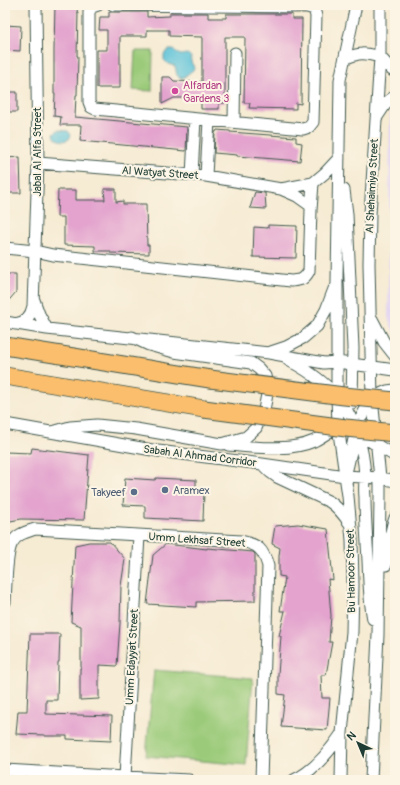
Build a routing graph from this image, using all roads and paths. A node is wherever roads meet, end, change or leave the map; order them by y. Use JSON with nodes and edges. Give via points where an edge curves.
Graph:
{"nodes":[{"id":1,"x":36,"y":5,"type":"edge"},
{"id":2,"x":98,"y":5,"type":"edge"},
{"id":3,"x":113,"y":5,"type":"edge"},
{"id":4,"x":356,"y":5,"type":"edge"},
{"id":5,"x":380,"y":5,"type":"edge"},
{"id":6,"x":235,"y":53,"type":"dead end"},
{"id":7,"x":380,"y":57,"type":"junction"},
{"id":8,"x":345,"y":59,"type":"junction"},
{"id":9,"x":395,"y":72,"type":"edge"},
{"id":10,"x":395,"y":96,"type":"edge"},
{"id":11,"x":376,"y":117,"type":"junction"},
{"id":12,"x":195,"y":119,"type":"junction"},
{"id":13,"x":209,"y":120,"type":"junction"},
{"id":14,"x":234,"y":122,"type":"junction"},
{"id":15,"x":339,"y":158,"type":"junction"},
{"id":16,"x":38,"y":163,"type":"junction"},
{"id":17,"x":192,"y":175,"type":"junction"},
{"id":18,"x":206,"y":176,"type":"junction"},
{"id":19,"x":313,"y":183,"type":"junction"},
{"id":20,"x":281,"y":189,"type":"junction"},
{"id":21,"x":312,"y":206,"type":"junction"},
{"id":22,"x":5,"y":248,"type":"edge"},
{"id":23,"x":35,"y":251,"type":"junction"},
{"id":24,"x":337,"y":282,"type":"junction"},
{"id":25,"x":34,"y":299,"type":"junction"},
{"id":26,"x":370,"y":316,"type":"junction"},
{"id":27,"x":10,"y":323,"type":"edge"},
{"id":28,"x":47,"y":328,"type":"junction"},
{"id":29,"x":132,"y":338,"type":"junction"},
{"id":30,"x":5,"y":346,"type":"edge"},
{"id":31,"x":268,"y":353,"type":"junction"},
{"id":32,"x":395,"y":356,"type":"edge"},
{"id":33,"x":337,"y":362,"type":"junction"},
{"id":34,"x":354,"y":364,"type":"junction"},
{"id":35,"x":372,"y":368,"type":"junction"},
{"id":36,"x":395,"y":370,"type":"edge"},
{"id":37,"x":5,"y":376,"type":"edge"},
{"id":38,"x":395,"y":390,"type":"edge"},
{"id":39,"x":337,"y":396,"type":"junction"},
{"id":40,"x":372,"y":398,"type":"junction"},
{"id":41,"x":395,"y":401,"type":"edge"},
{"id":42,"x":350,"y":412,"type":"junction"},
{"id":43,"x":5,"y":424,"type":"edge"},
{"id":44,"x":338,"y":426,"type":"junction"},
{"id":45,"x":356,"y":428,"type":"junction"},
{"id":46,"x":52,"y":432,"type":"junction"},
{"id":47,"x":395,"y":433,"type":"edge"},
{"id":48,"x":222,"y":444,"type":"junction"},
{"id":49,"x":377,"y":446,"type":"junction"},
{"id":50,"x":395,"y":456,"type":"edge"},
{"id":51,"x":262,"y":464,"type":"junction"},
{"id":52,"x":345,"y":476,"type":"junction"},
{"id":53,"x":365,"y":477,"type":"junction"},
{"id":54,"x":380,"y":478,"type":"junction"},
{"id":55,"x":395,"y":481,"type":"edge"},
{"id":56,"x":395,"y":518,"type":"edge"},
{"id":57,"x":351,"y":526,"type":"junction"},
{"id":58,"x":139,"y":536,"type":"junction"},
{"id":59,"x":5,"y":602,"type":"edge"},
{"id":60,"x":378,"y":635,"type":"junction"},
{"id":61,"x":342,"y":733,"type":"junction"},
{"id":62,"x":5,"y":770,"type":"edge"},
{"id":63,"x":125,"y":777,"type":"junction"},
{"id":64,"x":189,"y":780,"type":"edge"},
{"id":65,"x":261,"y":780,"type":"edge"},
{"id":66,"x":294,"y":780,"type":"edge"},
{"id":67,"x":341,"y":780,"type":"edge"},
{"id":68,"x":371,"y":780,"type":"edge"}],
"edges":[{"from":1,"to":16,"type":"street","name":"Jabal Al Alfa Street"},
{"from":2,"to":12,"type":"street","via":[[92,7],[89,12],[91,107]]},
{"from":3,"to":14,"type":"street","via":[[314,9],[316,16],[313,114],[309,127],[303,129]]},
{"from":4,"to":8,"type":"street"},
{"from":5,"to":7,"type":"street","name":"Al Shehaimiya Street"},
{"from":6,"to":14,"type":"street"},
{"from":7,"to":8,"type":"street","via":[[366,53],[354,54]]},
{"from":7,"to":9,"type":"street"},
{"from":7,"to":11,"type":"street","name":"Al Shehaimiya Street"},
{"from":8,"to":15,"type":"street","via":[[340,80]]},
{"from":10,"to":11,"type":"street"},
{"from":11,"to":26,"type":"street","name":"Al Shehaimiya Street","via":[[370,214]]},
{"from":12,"to":13,"type":"street"},
{"from":12,"to":17,"type":"street"},
{"from":13,"to":14,"type":"street"},
{"from":13,"to":18,"type":"street"},
{"from":15,"to":19,"type":"street"},
{"from":15,"to":24,"type":"street"},
{"from":15,"to":34,"type":"street","via":[[347,214]]},
{"from":16,"to":17,"type":"street","name":"Al Watyat Street"},
{"from":16,"to":23,"type":"street","name":"Jabal Al Alfa Street"},
{"from":17,"to":18,"type":"street","name":"Al Watyat Street"},
{"from":18,"to":20,"type":"street","name":"Al Watyat Street"},
{"from":19,"to":20,"type":"street","name":"Al Watyat Street"},
{"from":19,"to":21,"type":"street"},
{"from":20,"to":21,"type":"street","name":"Al Watyat Street"},
{"from":21,"to":23,"type":"street","via":[[309,271],[305,278],[298,281]]},
{"from":22,"to":23,"type":"street"},
{"from":23,"to":25,"type":"street","name":"Jabal Al Alfa Street"},
{"from":24,"to":31,"type":"street","via":[[317,326],[303,338]]},
{"from":24,"to":33,"type":"street"},
{"from":25,"to":27,"type":"street","name":"Jabal Al Alfa Street","via":[[28,318],[22,322]]},
{"from":25,"to":28,"type":"street","name":"Jabal Al Alfa Street","via":[[38,314]]},
{"from":26,"to":32,"type":"street"},
{"from":26,"to":35,"type":"street","name":"Al Shehaimiya Street"},
{"from":27,"to":28,"type":"street"},
{"from":28,"to":29,"type":"street"},
{"from":29,"to":31,"type":"street"},
{"from":29,"to":48,"type":"street","via":[[174,352],[252,363],[265,376],[268,389],[264,410],[256,428],[246,437]]},
{"from":30,"to":41,"type":"highway","bridge":true,"via":[[210,379]]},
{"from":31,"to":33,"type":"street","via":[[324,363]]},
{"from":31,"to":39,"type":"street","via":[[299,366]]},
{"from":33,"to":34,"type":"street"},
{"from":33,"to":39,"type":"street","name":"Bu Hamoor Street"},
{"from":34,"to":35,"type":"street"},
{"from":34,"to":42,"type":"street"},
{"from":35,"to":36,"type":"street"},
{"from":35,"to":40,"type":"street"},
{"from":35,"to":42,"type":"street","via":[[364,395]]},
{"from":37,"to":47,"type":"highway","bridge":true,"via":[[204,409]]},
{"from":38,"to":40,"type":"street","via":[[386,391]]},
{"from":39,"to":42,"type":"street"},
{"from":39,"to":44,"type":"street","name":"Bu Hamoor Street"},
{"from":40,"to":45,"type":"street"},
{"from":40,"to":49,"type":"street"},
{"from":42,"to":44,"type":"street"},
{"from":42,"to":45,"type":"street"},
{"from":43,"to":46,"type":"street","name":"Sabah Al Ahmad Corridor"},
{"from":44,"to":48,"type":"street","via":[[314,441],[300,445],[261,448]]},
{"from":44,"to":52,"type":"street","name":"Bu Hamoor Street"},
{"from":45,"to":49,"type":"street"},
{"from":45,"to":52,"type":"street"},
{"from":45,"to":53,"type":"street"},
{"from":46,"to":48,"type":"street","via":[[70,426],[97,425]]},
{"from":46,"to":51,"type":"street","name":"Sabah Al Ahmad Corridor","via":[[158,452]]},
{"from":49,"to":50,"type":"street"},
{"from":49,"to":54,"type":"street"},
{"from":51,"to":52,"type":"street","name":"Sabah Al Ahmad Corridor"},
{"from":51,"to":57,"type":"street","via":[[277,477],[336,506]]},
{"from":52,"to":53,"type":"street","name":"Sabah Al Ahmad Corridor"},
{"from":52,"to":57,"type":"street","name":"Bu Hamoor Street"},
{"from":53,"to":54,"type":"street","name":"Sabah Al Ahmad Corridor"},
{"from":53,"to":60,"type":"street","via":[[370,598]]},
{"from":54,"to":55,"type":"street","name":"Sabah Al Ahmad Corridor"},
{"from":54,"to":60,"type":"street"},
{"from":56,"to":60,"type":"street","via":[[389,540]]},
{"from":57,"to":61,"type":"street","name":"Bu Hamoor Street","via":[[352,632]]},
{"from":58,"to":59,"type":"street","name":"Umm Lekhsaf Street","via":[[35,529],[25,532],[11,544],[8,554]]},
{"from":58,"to":63,"type":"street","name":"Umm Edayyat Street"},
{"from":58,"to":65,"type":"street","name":"Umm Lekhsaf Street","via":[[241,541],[251,543],[265,556],[268,566]]},
{"from":60,"to":68,"type":"street"},
{"from":61,"to":66,"type":"street","via":[[324,757]]},
{"from":61,"to":67,"type":"street","name":"Bu Hamoor Street"},
{"from":62,"to":63,"type":"street"},
{"from":63,"to":64,"type":"street"}]}
